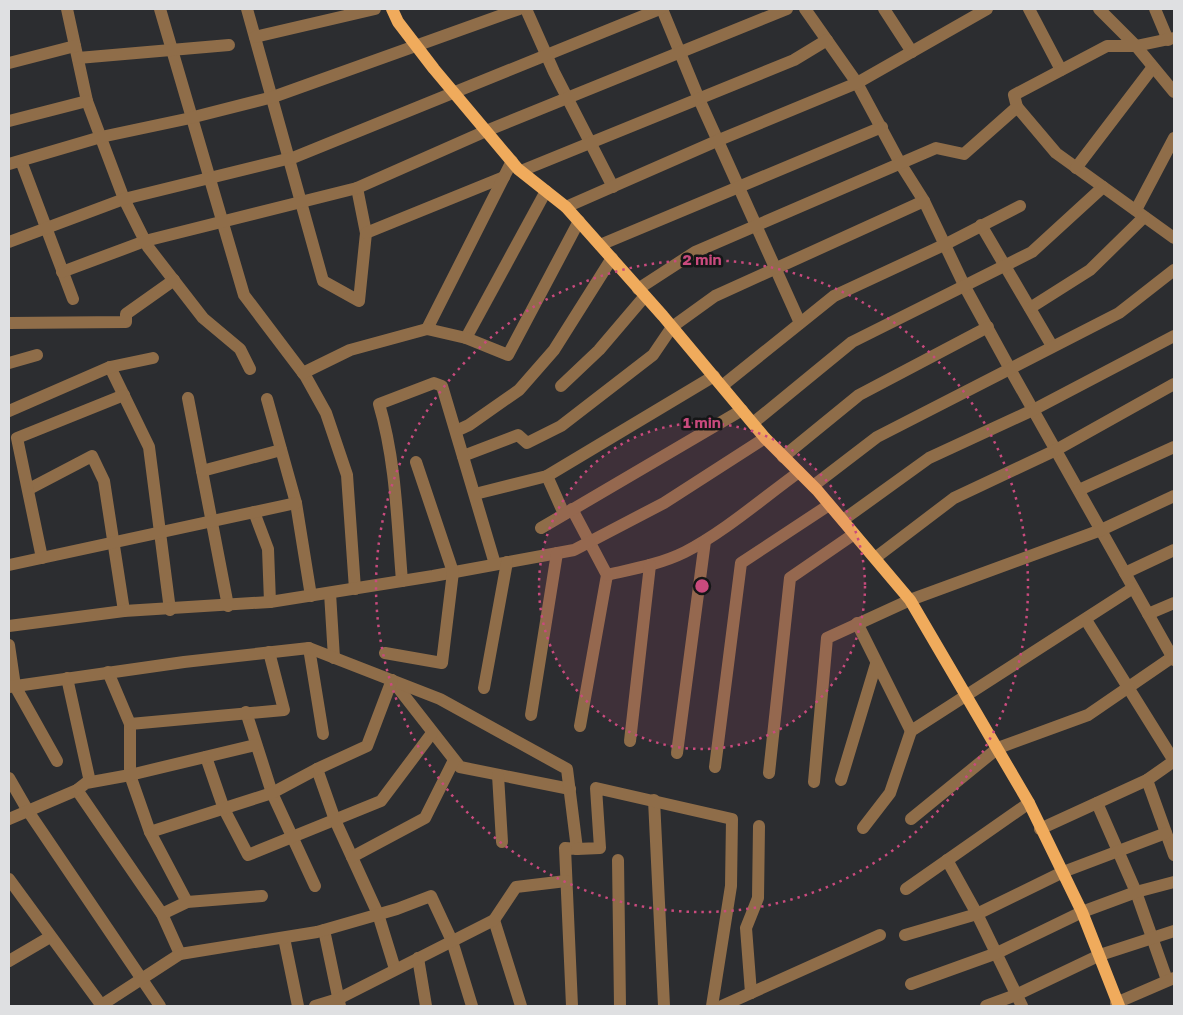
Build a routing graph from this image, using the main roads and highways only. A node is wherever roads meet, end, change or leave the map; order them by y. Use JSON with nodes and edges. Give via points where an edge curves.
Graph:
{"nodes":[{"id":1,"x":392,"y":9,"type":"edge"},
{"id":2,"x":1118,"y":1004,"type":"edge"}],
"edges":[{"from":1,"to":2,"type":"main road","via":[[416,46],[521,172],[566,207],[910,600],[1029,803],[1082,912]]}]}
